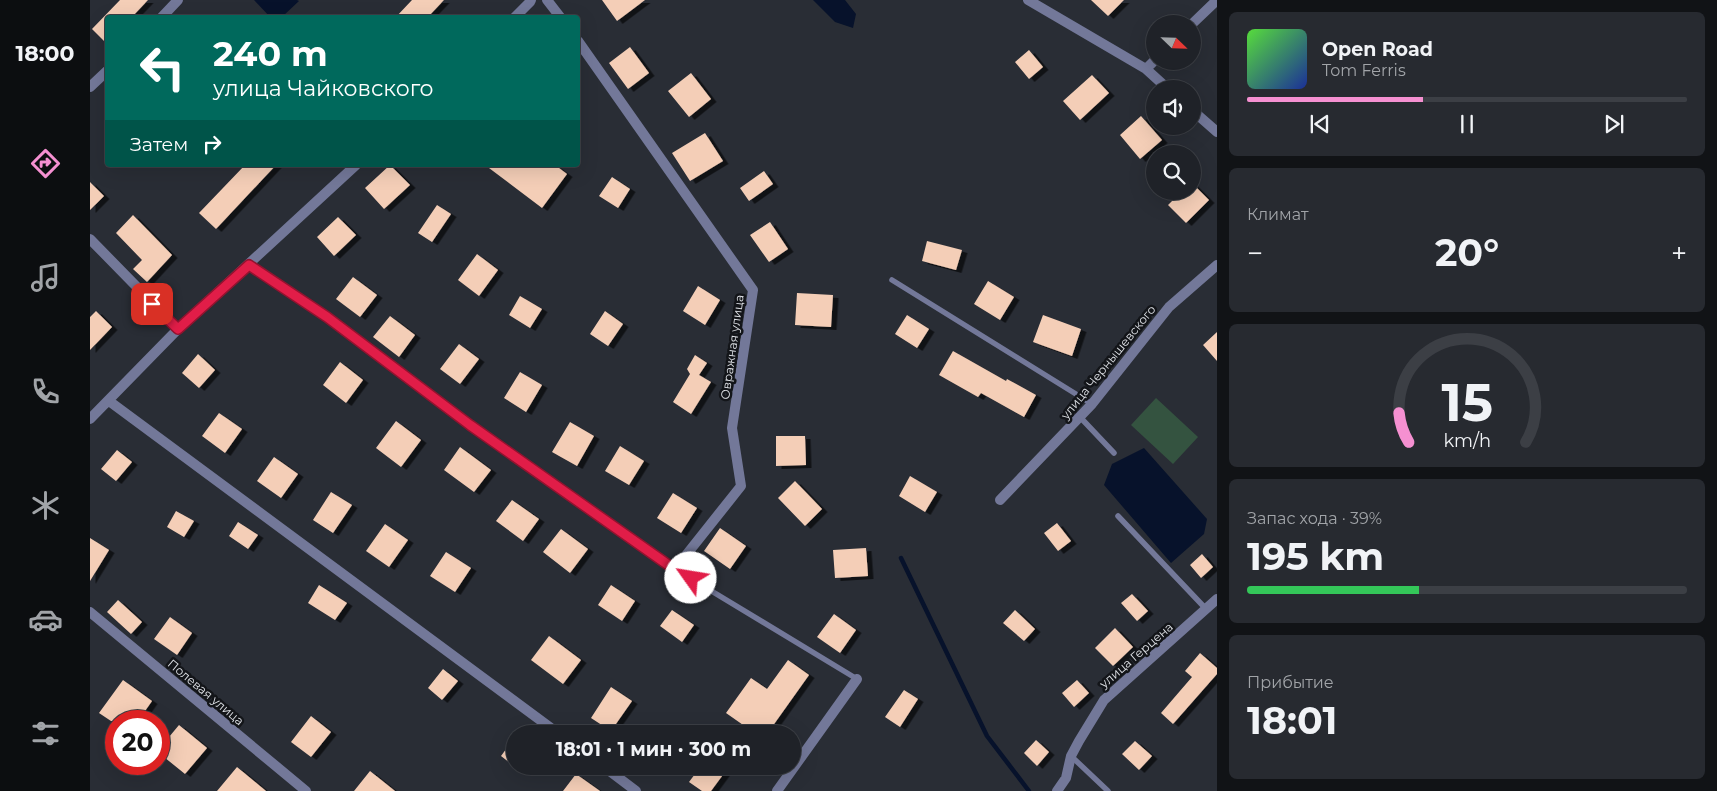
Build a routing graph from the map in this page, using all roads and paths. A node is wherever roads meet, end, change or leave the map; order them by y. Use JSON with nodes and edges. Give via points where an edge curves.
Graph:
{"nodes":[{"id":1,"x":178,"y":0,"type":"edge"},
{"id":2,"x":531,"y":0,"type":"edge"},
{"id":3,"x":546,"y":0,"type":"edge"},
{"id":4,"x":1028,"y":0,"type":"edge"},
{"id":5,"x":1217,"y":0,"type":"edge"},
{"id":6,"x":164,"y":15,"type":"edge"},
{"id":7,"x":517,"y":15,"type":"edge"},
{"id":8,"x":558,"y":15,"type":"edge"},
{"id":9,"x":1201,"y":15,"type":"edge"},
{"id":10,"x":580,"y":44,"type":"edge"},
{"id":11,"x":1146,"y":69,"type":"edge"},
{"id":12,"x":1147,"y":70,"type":"edge"},
{"id":13,"x":105,"y":73,"type":"edge"},
{"id":14,"x":1158,"y":80,"type":"edge"},
{"id":15,"x":90,"y":87,"type":"edge"},
{"id":16,"x":1201,"y":118,"type":"edge"},
{"id":17,"x":1217,"y":132,"type":"edge"},
{"id":18,"x":354,"y":167,"type":"edge"},
{"id":19,"x":90,"y":239,"type":"edge"},
{"id":20,"x":249,"y":265,"type":"junction"},
{"id":21,"x":1217,"y":265,"type":"edge"},
{"id":22,"x":892,"y":280,"type":"dead end"},
{"id":23,"x":178,"y":329,"type":"junction"},
{"id":24,"x":109,"y":401,"type":"junction"},
{"id":25,"x":1092,"y":404,"type":"junction"},
{"id":26,"x":1079,"y":416,"type":"junction"},
{"id":27,"x":90,"y":419,"type":"edge"},
{"id":28,"x":1114,"y":453,"type":"dead end"},
{"id":29,"x":1000,"y":500,"type":"dead end"},
{"id":30,"x":1118,"y":516,"type":"dead end"},
{"id":31,"x":674,"y":569,"type":"junction"},
{"id":32,"x":1217,"y":599,"type":"edge"},
{"id":33,"x":1206,"y":610,"type":"junction"},
{"id":34,"x":90,"y":612,"type":"edge"},
{"id":35,"x":857,"y":679,"type":"joint"},
{"id":36,"x":546,"y":725,"type":"edge"},
{"id":37,"x":1071,"y":756,"type":"junction"},
{"id":38,"x":614,"y":775,"type":"edge"},
{"id":39,"x":306,"y":791,"type":"edge"},
{"id":40,"x":636,"y":791,"type":"edge"},
{"id":41,"x":777,"y":791,"type":"edge"},
{"id":42,"x":1057,"y":791,"type":"edge"},
{"id":43,"x":1108,"y":791,"type":"edge"}],
"edges":[{"from":1,"to":6,"type":"street"},
{"from":2,"to":7,"type":"street"},
{"from":3,"to":8,"type":"street"},
{"from":4,"to":11,"type":"street"},
{"from":5,"to":9,"type":"street"},
{"from":10,"to":31,"type":"street","name":"Овражная улица","via":[[753,290],[732,428],[741,486]]},
{"from":12,"to":14,"type":"street"},
{"from":13,"to":15,"type":"street"},
{"from":16,"to":17,"type":"street"},
{"from":18,"to":20,"type":"street"},
{"from":19,"to":23,"type":"street"},
{"from":20,"to":23,"type":"street"},
{"from":20,"to":31,"type":"lane","via":[[327,317],[470,425]]},
{"from":21,"to":25,"type":"street","name":"улица Чернышевского","via":[[1169,307]]},
{"from":22,"to":25,"type":"lane"},
{"from":23,"to":24,"type":"street"},
{"from":24,"to":27,"type":"street"},
{"from":24,"to":36,"type":"street"},
{"from":25,"to":26,"type":"street","name":"улица Чернышевского"},
{"from":26,"to":28,"type":"lane"},
{"from":26,"to":29,"type":"street","name":"улица Чернышевского"},
{"from":30,"to":33,"type":"lane"},
{"from":31,"to":35,"type":"lane"},
{"from":32,"to":33,"type":"street","name":"улица Герцена"},
{"from":33,"to":37,"type":"street","name":"улица Герцена","via":[[1104,700]]},
{"from":34,"to":39,"type":"street","name":"Полевая улица"},
{"from":35,"to":41,"type":"street"},
{"from":37,"to":42,"type":"street","name":"улица Герцена","via":[[1066,778]]},
{"from":37,"to":43,"type":"lane"},
{"from":38,"to":40,"type":"street"}]}
